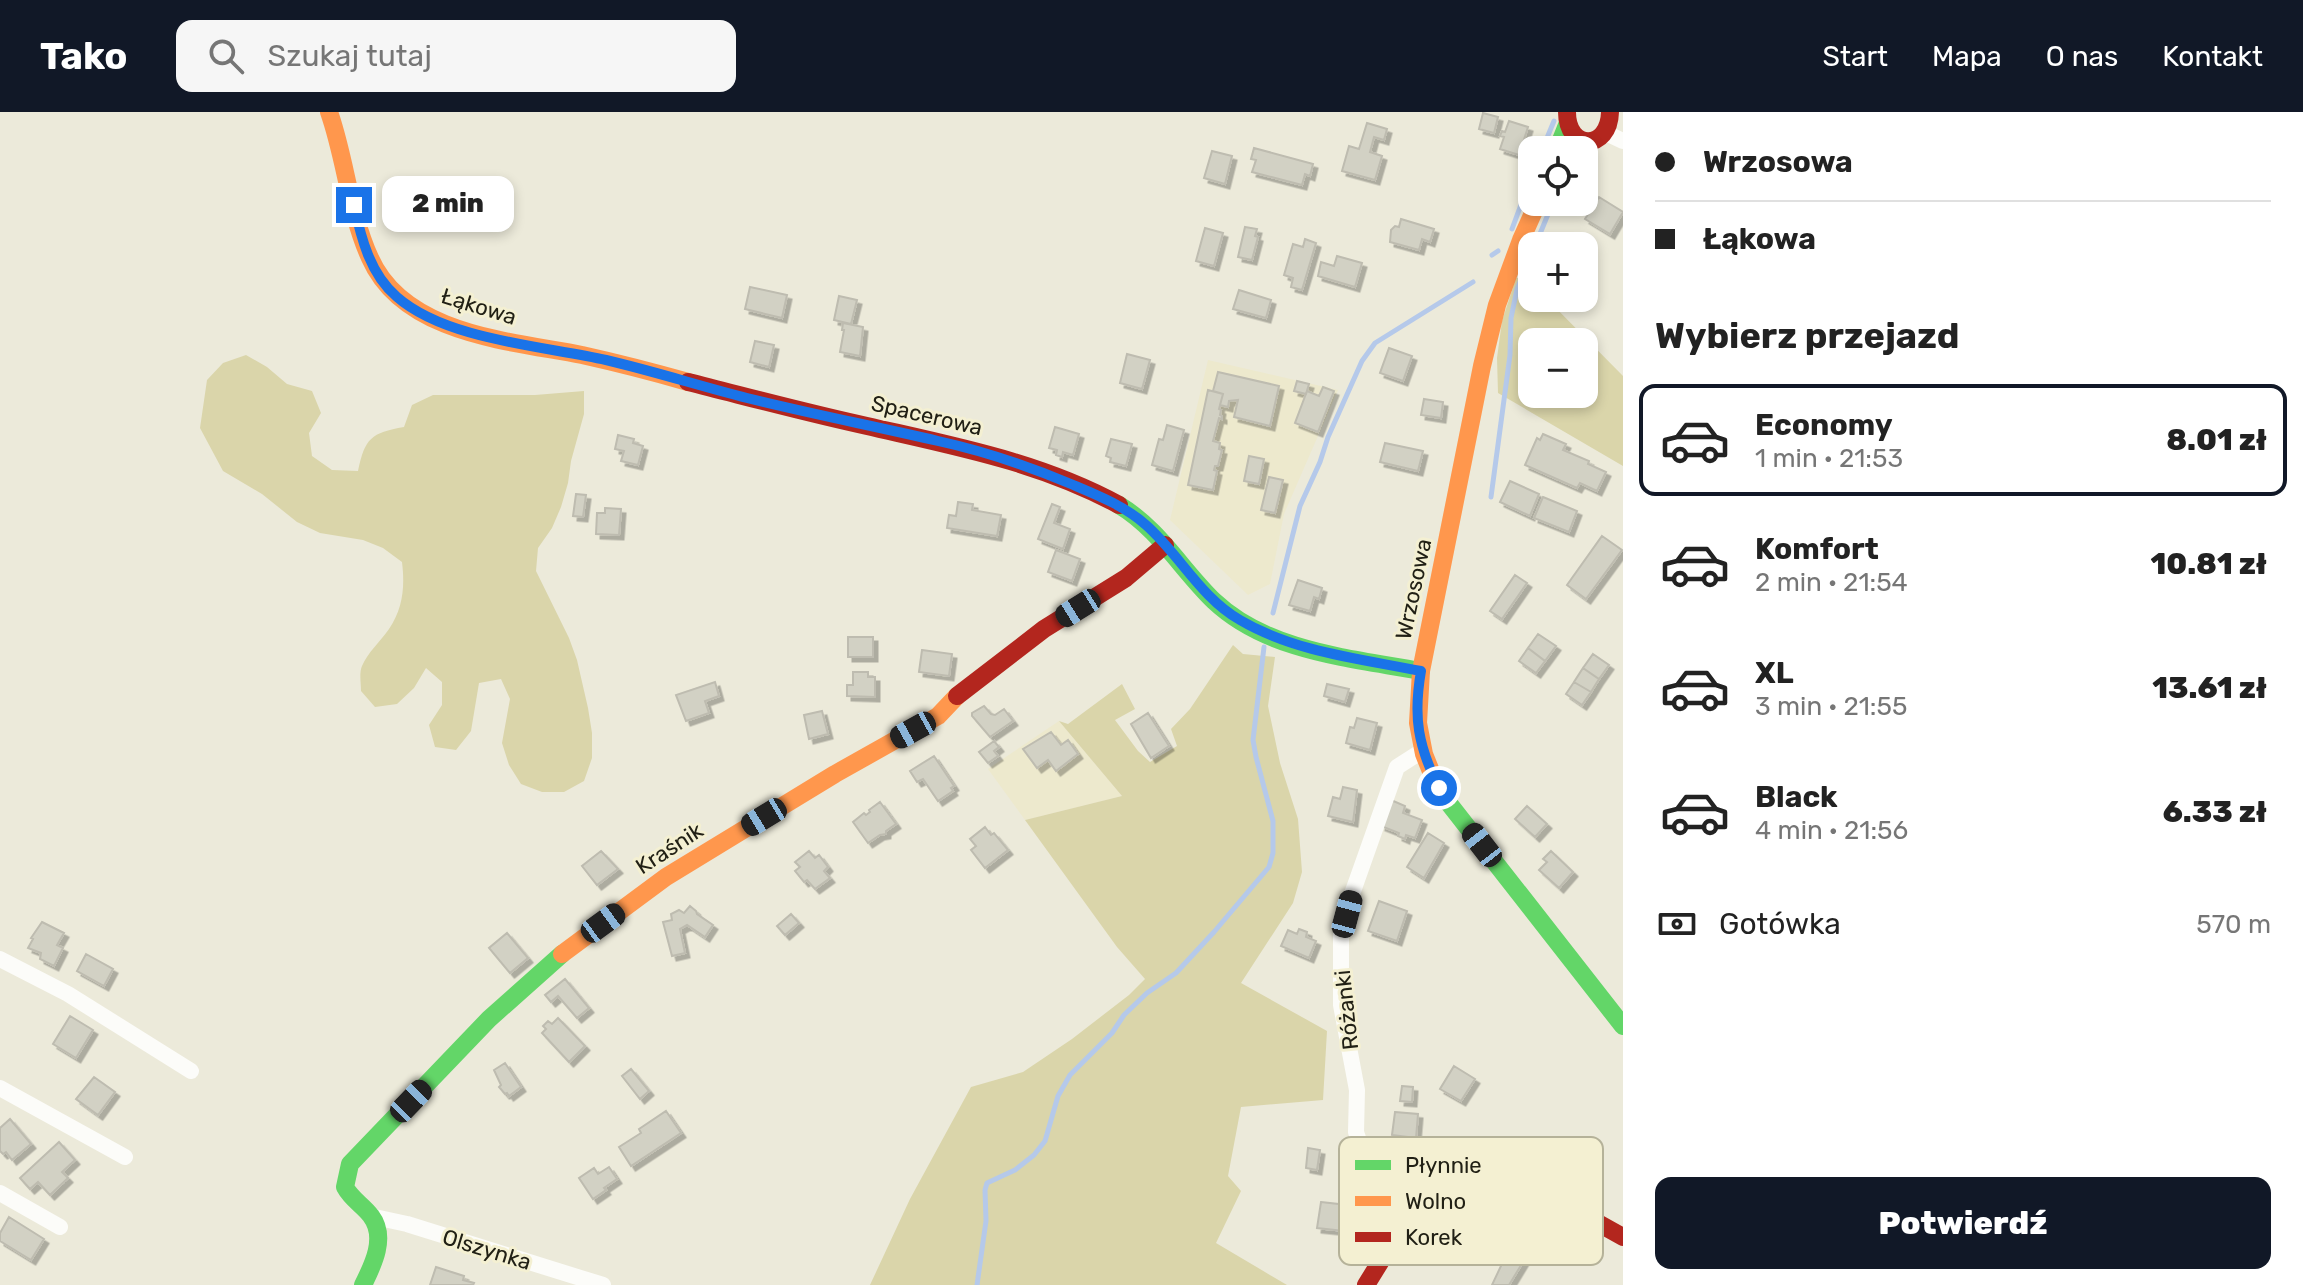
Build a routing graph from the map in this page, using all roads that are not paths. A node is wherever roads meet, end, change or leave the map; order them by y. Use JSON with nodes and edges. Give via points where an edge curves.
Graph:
{"nodes":[{"id":1,"x":329,"y":112,"type":"edge"},
{"id":2,"x":1610,"y":112,"type":"edge"},
{"id":3,"x":1606,"y":133,"type":"junction"},
{"id":4,"x":1598,"y":138,"type":"edge"},
{"id":5,"x":1623,"y":141,"type":"edge"},
{"id":6,"x":1532,"y":216,"type":"edge"},
{"id":7,"x":606,"y":360,"type":"joint"},
{"id":8,"x":1165,"y":545,"type":"junction"},
{"id":9,"x":1421,"y":671,"type":"junction"},
{"id":10,"x":1422,"y":751,"type":"junction"},
{"id":11,"x":0,"y":959,"type":"edge"},
{"id":12,"x":1623,"y":1026,"type":"edge"},
{"id":13,"x":191,"y":1071,"type":"dead end"},
{"id":14,"x":0,"y":1088,"type":"edge"},
{"id":15,"x":1358,"y":1137,"type":"edge"},
{"id":16,"x":125,"y":1157,"type":"dead end"},
{"id":17,"x":0,"y":1193,"type":"edge"},
{"id":18,"x":370,"y":1216,"type":"junction"},
{"id":19,"x":1603,"y":1226,"type":"edge"},
{"id":20,"x":60,"y":1227,"type":"dead end"},
{"id":21,"x":1623,"y":1237,"type":"edge"},
{"id":22,"x":1377,"y":1265,"type":"edge"},
{"id":23,"x":363,"y":1285,"type":"edge"},
{"id":24,"x":603,"y":1285,"type":"edge"},
{"id":25,"x":1366,"y":1285,"type":"edge"}],
"edges":[{"from":1,"to":7,"type":"street","name":"Łąkowa","via":[[369,258],[397,297],[458,328]]},
{"from":2,"to":3,"type":"street"},
{"from":3,"to":4,"type":"street"},
{"from":3,"to":5,"type":"street"},
{"from":6,"to":9,"type":"street","name":"Wrzosowa","via":[[1497,305],[1482,366]]},
{"from":7,"to":8,"type":"street","name":"Spacerowa","via":[[968,447],[1030,467],[1125,508]]},
{"from":8,"to":9,"type":"street","name":"Spacerowa","via":[[1222,607],[1266,634]]},
{"from":8,"to":18,"type":"street","name":"Kraśnik","via":[[1126,578],[1044,629],[938,716],[666,877],[546,967],[350,1164],[345,1187]]},
{"from":9,"to":10,"type":"street","name":"Wrzosowa","via":[[1417,720]]},
{"from":10,"to":12,"type":"street","name":"Wrzosowa","via":[[1447,801]]},
{"from":10,"to":15,"type":"street","name":"Różanki","via":[[1397,767],[1341,935],[1341,1005],[1357,1090]]},
{"from":11,"to":13,"type":"street","via":[[68,994]]},
{"from":14,"to":16,"type":"street"},
{"from":17,"to":20,"type":"street"},
{"from":18,"to":23,"type":"street","via":[[378,1245]]},
{"from":18,"to":24,"type":"street","name":"Olszynka"},
{"from":19,"to":21,"type":"street"},
{"from":22,"to":25,"type":"street"}]}
